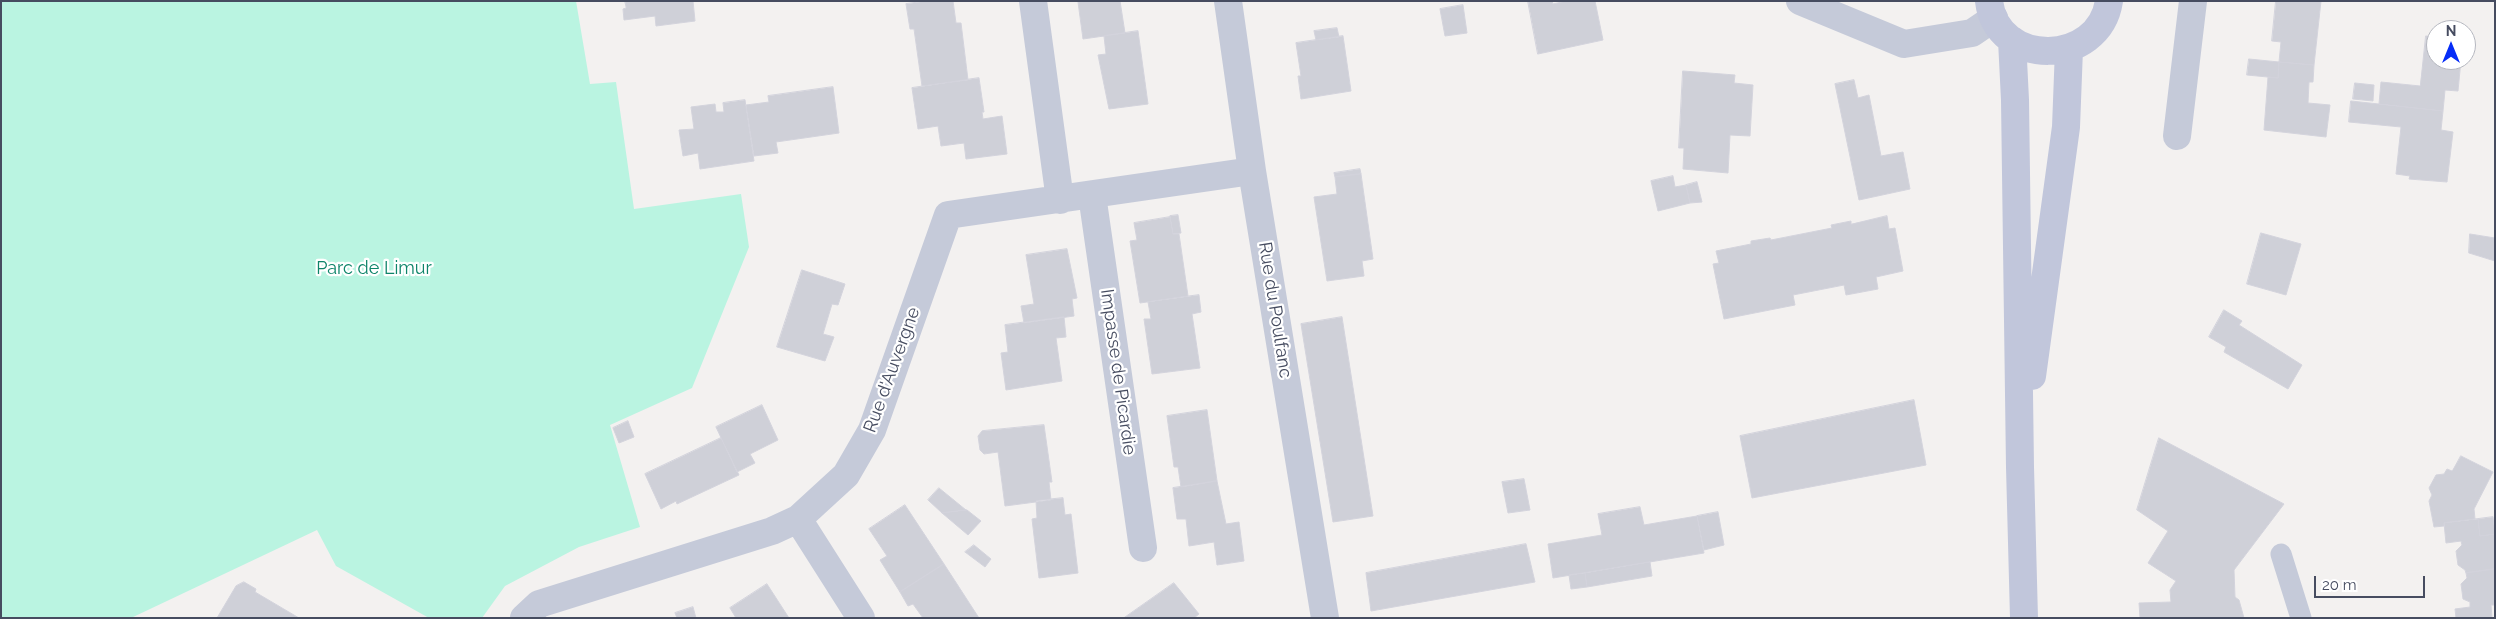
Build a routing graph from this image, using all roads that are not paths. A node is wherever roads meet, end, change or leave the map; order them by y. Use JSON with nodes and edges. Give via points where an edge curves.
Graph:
{"nodes":[{"id":1,"x":1033,"y":1,"type":"edge"},
{"id":2,"x":1228,"y":1,"type":"edge"},
{"id":3,"x":1800,"y":1,"type":"edge"},
{"id":4,"x":2108,"y":1,"type":"edge"},
{"id":5,"x":2193,"y":1,"type":"edge"},
{"id":6,"x":1991,"y":9,"type":"edge"},
{"id":7,"x":2012,"y":40,"type":"junction"},
{"id":8,"x":2069,"y":49,"type":"junction"},
{"id":9,"x":2177,"y":136,"type":"dead end"},
{"id":10,"x":1252,"y":171,"type":"junction"},
{"id":11,"x":1092,"y":195,"type":"junction"},
{"id":12,"x":1060,"y":200,"type":"junction"},
{"id":13,"x":2020,"y":467,"type":"junction"},
{"id":14,"x":798,"y":519,"type":"junction"},
{"id":15,"x":1143,"y":548,"type":"dead end"},
{"id":16,"x":2281,"y":554,"type":"dead end"},
{"id":17,"x":524,"y":618,"type":"edge"},
{"id":18,"x":861,"y":618,"type":"edge"},
{"id":19,"x":1324,"y":618,"type":"edge"},
{"id":20,"x":2024,"y":618,"type":"edge"},
{"id":21,"x":2301,"y":618,"type":"edge"}],
"edges":[{"from":1,"to":12,"type":"street"},
{"from":2,"to":10,"type":"street","name":"Rue du Poulfanc"},
{"from":3,"to":6,"type":"street","via":[[1904,44],[1972,32]]},
{"from":4,"to":8,"type":"main road","via":[[2100,23],[2087,39]]},
{"from":5,"to":9,"type":"street"},
{"from":6,"to":7,"type":"main road"},
{"from":7,"to":8,"type":"main road","via":[[2029,49],[2048,52]]},
{"from":7,"to":13,"type":"main road"},
{"from":8,"to":13,"type":"main road","via":[[2066,127]]},
{"from":10,"to":11,"type":"street","name":"Rue d'Auvergne"},
{"from":10,"to":19,"type":"street","name":"Rue du Poulfanc"},
{"from":11,"to":12,"type":"street","name":"Rue d'Auvergne"},
{"from":11,"to":15,"type":"street","name":"Impasse de Picardie"},
{"from":12,"to":14,"type":"street","name":"Rue d'Auvergne","via":[[948,215],[872,430],[846,475]]},
{"from":13,"to":20,"type":"main road"},
{"from":14,"to":17,"type":"street","name":"Rue d'Auvergne","via":[[539,604]]},
{"from":14,"to":18,"type":"street"},
{"from":16,"to":21,"type":"lane"}]}
